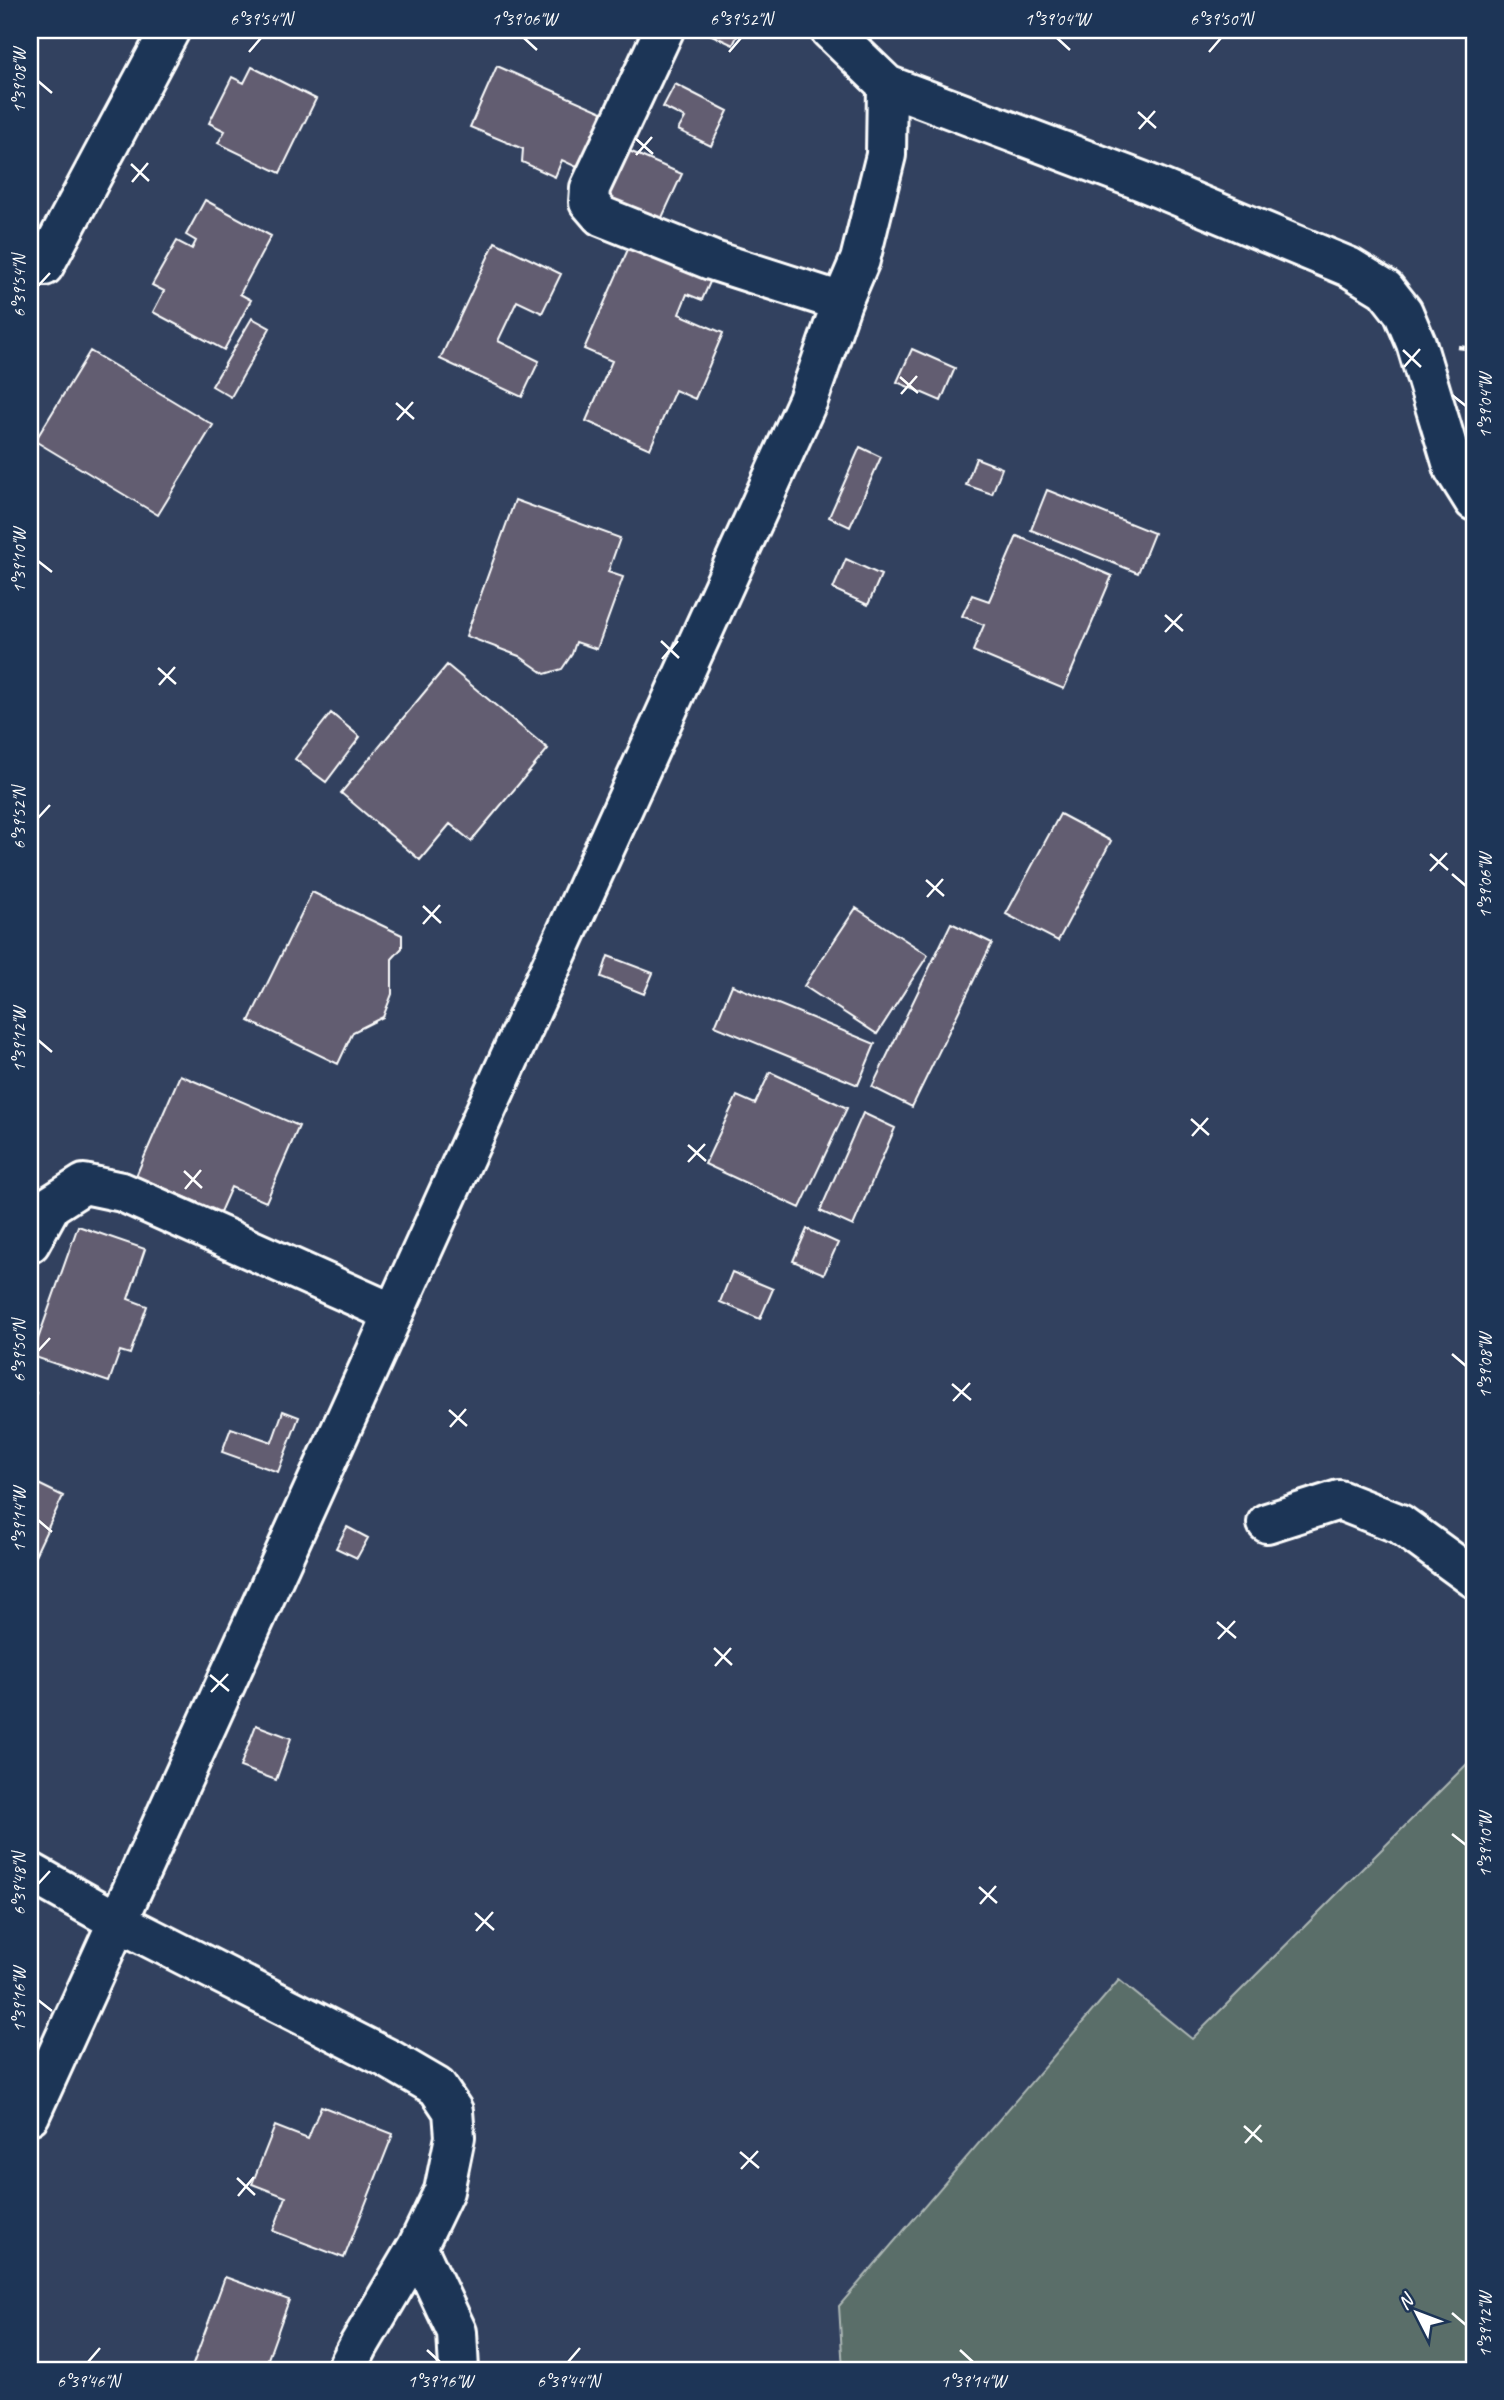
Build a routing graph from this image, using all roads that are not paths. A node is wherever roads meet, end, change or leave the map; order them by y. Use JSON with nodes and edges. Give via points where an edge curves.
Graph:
{"nodes":[{"id":1,"x":170,"y":30,"type":"edge"},
{"id":2,"x":664,"y":30,"type":"edge"},
{"id":3,"x":830,"y":30,"type":"edge"},
{"id":4,"x":887,"y":85,"type":"junction"},
{"id":5,"x":44,"y":266,"type":"dead end"},
{"id":6,"x":842,"y":302,"type":"junction"},
{"id":7,"x":1474,"y":500,"type":"edge"},
{"id":8,"x":30,"y":1242,"type":"edge"},
{"id":9,"x":393,"y":1313,"type":"junction"},
{"id":10,"x":1267,"y":1523,"type":"dead end"},
{"id":11,"x":1474,"y":1578,"type":"edge"},
{"id":12,"x":30,"y":1872,"type":"edge"},
{"id":13,"x":117,"y":1921,"type":"junction"},
{"id":14,"x":30,"y":2115,"type":"edge"},
{"id":15,"x":417,"y":2247,"type":"junction"},
{"id":16,"x":346,"y":2370,"type":"edge"},
{"id":17,"x":458,"y":2370,"type":"edge"}],
"edges":[{"from":1,"to":5,"type":"street"},
{"from":2,"to":6,"type":"street","via":[[590,188],[589,202],[601,216],[711,260]]},
{"from":3,"to":4,"type":"street"},
{"from":4,"to":6,"type":"street","via":[[886,155],[860,260]]},
{"from":4,"to":7,"type":"street","via":[[1142,181],[1349,267],[1385,289],[1403,312],[1454,470]]},
{"from":6,"to":9,"type":"street","via":[[808,400]]},
{"from":8,"to":9,"type":"street","via":[[51,1205],[84,1184],[122,1192]]},
{"from":9,"to":13,"type":"street"},
{"from":10,"to":11,"type":"street","via":[[1339,1500],[1399,1524]]},
{"from":12,"to":13,"type":"street"},
{"from":13,"to":14,"type":"street"},
{"from":13,"to":15,"type":"street","via":[[437,2087],[453,2111],[455,2137],[444,2191]]},
{"from":15,"to":16,"type":"street"},
{"from":15,"to":17,"type":"street","via":[[457,2332]]}]}
